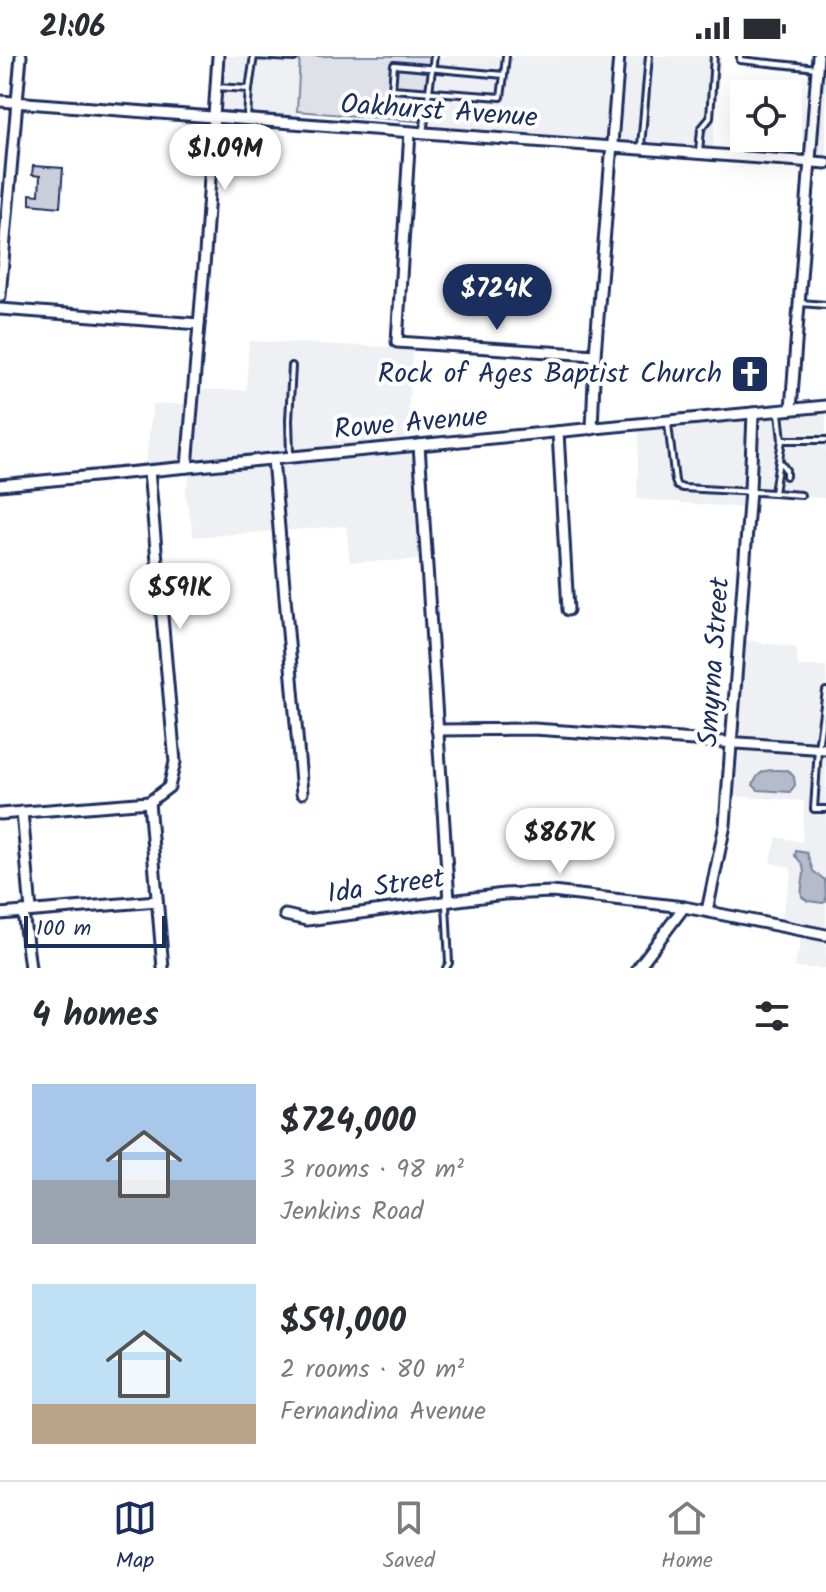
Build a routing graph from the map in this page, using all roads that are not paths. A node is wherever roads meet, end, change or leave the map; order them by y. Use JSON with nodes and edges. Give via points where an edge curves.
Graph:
{"nodes":[{"id":1,"x":21,"y":56,"type":"edge"},
{"id":2,"x":218,"y":56,"type":"edge"},
{"id":3,"x":434,"y":56,"type":"edge"},
{"id":4,"x":506,"y":56,"type":"edge"},
{"id":5,"x":619,"y":56,"type":"edge"},
{"id":6,"x":649,"y":56,"type":"edge"},
{"id":7,"x":714,"y":56,"type":"edge"},
{"id":8,"x":740,"y":56,"type":"edge"},
{"id":9,"x":793,"y":56,"type":"edge"},
{"id":10,"x":818,"y":56,"type":"edge"},
{"id":11,"x":294,"y":58,"type":"edge"},
{"id":12,"x":765,"y":59,"type":"edge"},
{"id":13,"x":792,"y":65,"type":"junction"},
{"id":14,"x":433,"y":67,"type":"junction"},
{"id":15,"x":817,"y":68,"type":"junction"},
{"id":16,"x":504,"y":75,"type":"junction"},
{"id":17,"x":216,"y":87,"type":"junction"},
{"id":18,"x":249,"y":89,"type":"junction"},
{"id":19,"x":429,"y":91,"type":"junction"},
{"id":20,"x":0,"y":101,"type":"edge"},
{"id":21,"x":16,"y":102,"type":"junction"},
{"id":22,"x":213,"y":117,"type":"junction"},
{"id":23,"x":247,"y":119,"type":"junction"},
{"id":24,"x":410,"y":132,"type":"junction"},
{"id":25,"x":423,"y":133,"type":"junction"},
{"id":26,"x":612,"y":147,"type":"junction"},
{"id":27,"x":641,"y":149,"type":"junction"},
{"id":28,"x":699,"y":152,"type":"junction"},
{"id":29,"x":810,"y":162,"type":"junction"},
{"id":30,"x":826,"y":163,"type":"edge"},
{"id":31,"x":0,"y":296,"type":"edge"},
{"id":32,"x":799,"y":303,"type":"junction"},
{"id":33,"x":826,"y":305,"type":"edge"},
{"id":34,"x":0,"y":309,"type":"edge"},
{"id":35,"x":199,"y":324,"type":"junction"},
{"id":36,"x":595,"y":355,"type":"junction"},
{"id":37,"x":292,"y":366,"type":"dead end"},
{"id":38,"x":826,"y":406,"type":"edge"},
{"id":39,"x":791,"y":409,"type":"junction"},
{"id":40,"x":779,"y":410,"type":"junction"},
{"id":41,"x":753,"y":413,"type":"junction"},
{"id":42,"x":668,"y":421,"type":"junction"},
{"id":43,"x":592,"y":429,"type":"junction"},
{"id":44,"x":558,"y":432,"type":"junction"},
{"id":45,"x":782,"y":440,"type":"junction"},
{"id":46,"x":826,"y":440,"type":"edge"},
{"id":47,"x":419,"y":445,"type":"junction"},
{"id":48,"x":290,"y":457,"type":"junction"},
{"id":49,"x":273,"y":459,"type":"junction"},
{"id":50,"x":779,"y":460,"type":"junction"},
{"id":51,"x":187,"y":467,"type":"junction"},
{"id":52,"x":149,"y":471,"type":"junction"},
{"id":53,"x":786,"y":476,"type":"dead end"},
{"id":54,"x":0,"y":485,"type":"edge"},
{"id":55,"x":750,"y":490,"type":"junction"},
{"id":56,"x":774,"y":493,"type":"junction"},
{"id":57,"x":801,"y":495,"type":"dead end"},
{"id":58,"x":568,"y":610,"type":"dead end"},
{"id":59,"x":826,"y":691,"type":"edge"},
{"id":60,"x":437,"y":730,"type":"junction"},
{"id":61,"x":731,"y":742,"type":"junction"},
{"id":62,"x":822,"y":748,"type":"edge"},
{"id":63,"x":302,"y":793,"type":"dead end"},
{"id":64,"x":149,"y":802,"type":"junction"},
{"id":65,"x":826,"y":809,"type":"edge"},
{"id":66,"x":22,"y":812,"type":"junction"},
{"id":67,"x":0,"y":814,"type":"edge"},
{"id":68,"x":157,"y":901,"type":"junction"},
{"id":69,"x":447,"y":901,"type":"junction"},
{"id":70,"x":684,"y":907,"type":"junction"},
{"id":71,"x":707,"y":911,"type":"junction"},
{"id":72,"x":27,"y":912,"type":"junction"},
{"id":73,"x":0,"y":914,"type":"edge"},
{"id":74,"x":285,"y":915,"type":"dead end"},
{"id":75,"x":826,"y":935,"type":"edge"},
{"id":76,"x":30,"y":968,"type":"edge"},
{"id":77,"x":163,"y":968,"type":"edge"},
{"id":78,"x":446,"y":968,"type":"edge"},
{"id":79,"x":638,"y":968,"type":"edge"}],
"edges":[{"from":1,"to":21,"type":"street"},
{"from":2,"to":17,"type":"street"},
{"from":3,"to":14,"type":"lane"},
{"from":4,"to":16,"type":"lane"},
{"from":5,"to":26,"type":"street"},
{"from":6,"to":27,"type":"lane"},
{"from":7,"to":28,"type":"lane","via":[[710,118],[701,129]]},
{"from":8,"to":12,"type":"lane"},
{"from":9,"to":13,"type":"lane"},
{"from":10,"to":15,"type":"street"},
{"from":11,"to":18,"type":"lane","via":[[254,56]]},
{"from":12,"to":13,"type":"lane"},
{"from":13,"to":15,"type":"lane"},
{"from":14,"to":16,"type":"lane"},
{"from":14,"to":19,"type":"lane"},
{"from":14,"to":19,"type":"lane","via":[[394,65],[392,89]]},
{"from":15,"to":29,"type":"street"},
{"from":16,"to":19,"type":"lane","via":[[501,97]]},
{"from":17,"to":18,"type":"lane"},
{"from":17,"to":22,"type":"street"},
{"from":18,"to":23,"type":"lane"},
{"from":19,"to":25,"type":"lane"},
{"from":20,"to":21,"type":"street","name":"Oakhurst Avenue"},
{"from":21,"to":22,"type":"street","name":"Oakhurst Avenue"},
{"from":21,"to":31,"type":"street"},
{"from":22,"to":23,"type":"street","name":"Oakhurst Avenue"},
{"from":22,"to":35,"type":"street"},
{"from":23,"to":24,"type":"street","name":"Oakhurst Avenue"},
{"from":24,"to":25,"type":"street","name":"Oakhurst Avenue"},
{"from":24,"to":36,"type":"street","via":[[397,342]]},
{"from":25,"to":26,"type":"street","name":"Oakhurst Avenue"},
{"from":26,"to":27,"type":"street","name":"Oakhurst Avenue"},
{"from":26,"to":36,"type":"street"},
{"from":27,"to":28,"type":"street","name":"Oakhurst Avenue"},
{"from":28,"to":29,"type":"street","name":"Oakhurst Avenue"},
{"from":29,"to":30,"type":"street","name":"Oakhurst Avenue"},
{"from":29,"to":32,"type":"street"},
{"from":32,"to":33,"type":"lane"},
{"from":32,"to":39,"type":"street"},
{"from":34,"to":35,"type":"street"},
{"from":35,"to":51,"type":"street"},
{"from":36,"to":43,"type":"street"},
{"from":37,"to":48,"type":"lane"},
{"from":38,"to":39,"type":"street","name":"Rowe Avenue"},
{"from":39,"to":40,"type":"street","name":"Rowe Avenue"},
{"from":40,"to":41,"type":"street","name":"Rowe Avenue"},
{"from":40,"to":45,"type":"lane"},
{"from":41,"to":42,"type":"street","name":"Rowe Avenue"},
{"from":41,"to":55,"type":"street","name":"Smyrna Street"},
{"from":42,"to":43,"type":"street","name":"Rowe Avenue"},
{"from":42,"to":55,"type":"lane","via":[[677,486]]},
{"from":43,"to":44,"type":"street","name":"Rowe Avenue"},
{"from":44,"to":47,"type":"street","name":"Rowe Avenue"},
{"from":44,"to":58,"type":"street"},
{"from":45,"to":46,"type":"lane"},
{"from":45,"to":50,"type":"lane"},
{"from":47,"to":48,"type":"street","name":"Rowe Avenue"},
{"from":47,"to":60,"type":"street"},
{"from":48,"to":49,"type":"street","name":"Rowe Avenue"},
{"from":49,"to":51,"type":"street","name":"Rowe Avenue"},
{"from":49,"to":63,"type":"street"},
{"from":50,"to":53,"type":"lane"},
{"from":50,"to":56,"type":"lane"},
{"from":51,"to":52,"type":"street","name":"Rowe Avenue"},
{"from":52,"to":54,"type":"street","name":"Rowe Avenue"},
{"from":52,"to":64,"type":"street","via":[[175,762],[169,787]]},
{"from":55,"to":56,"type":"lane"},
{"from":55,"to":61,"type":"street","name":"Smyrna Street"},
{"from":56,"to":57,"type":"lane"},
{"from":59,"to":62,"type":"lane"},
{"from":60,"to":61,"type":"street","via":[[534,729]]},
{"from":60,"to":69,"type":"street"},
{"from":61,"to":62,"type":"street"},
{"from":61,"to":71,"type":"street","name":"Smyrna Street","via":[[725,825]]},
{"from":62,"to":65,"type":"lane","via":[[814,809]]},
{"from":64,"to":66,"type":"street"},
{"from":64,"to":68,"type":"street"},
{"from":66,"to":67,"type":"street"},
{"from":66,"to":72,"type":"street"},
{"from":68,"to":72,"type":"street"},
{"from":68,"to":77,"type":"street"},
{"from":69,"to":70,"type":"street","name":"Ida Street","via":[[552,892]]},
{"from":69,"to":74,"type":"street","name":"Ida Street","via":[[307,920]]},
{"from":69,"to":78,"type":"lane"},
{"from":70,"to":71,"type":"street","name":"Ida Street"},
{"from":70,"to":79,"type":"street"},
{"from":71,"to":75,"type":"street","name":"Ida Street"},
{"from":72,"to":73,"type":"street"},
{"from":72,"to":76,"type":"street"}]}
